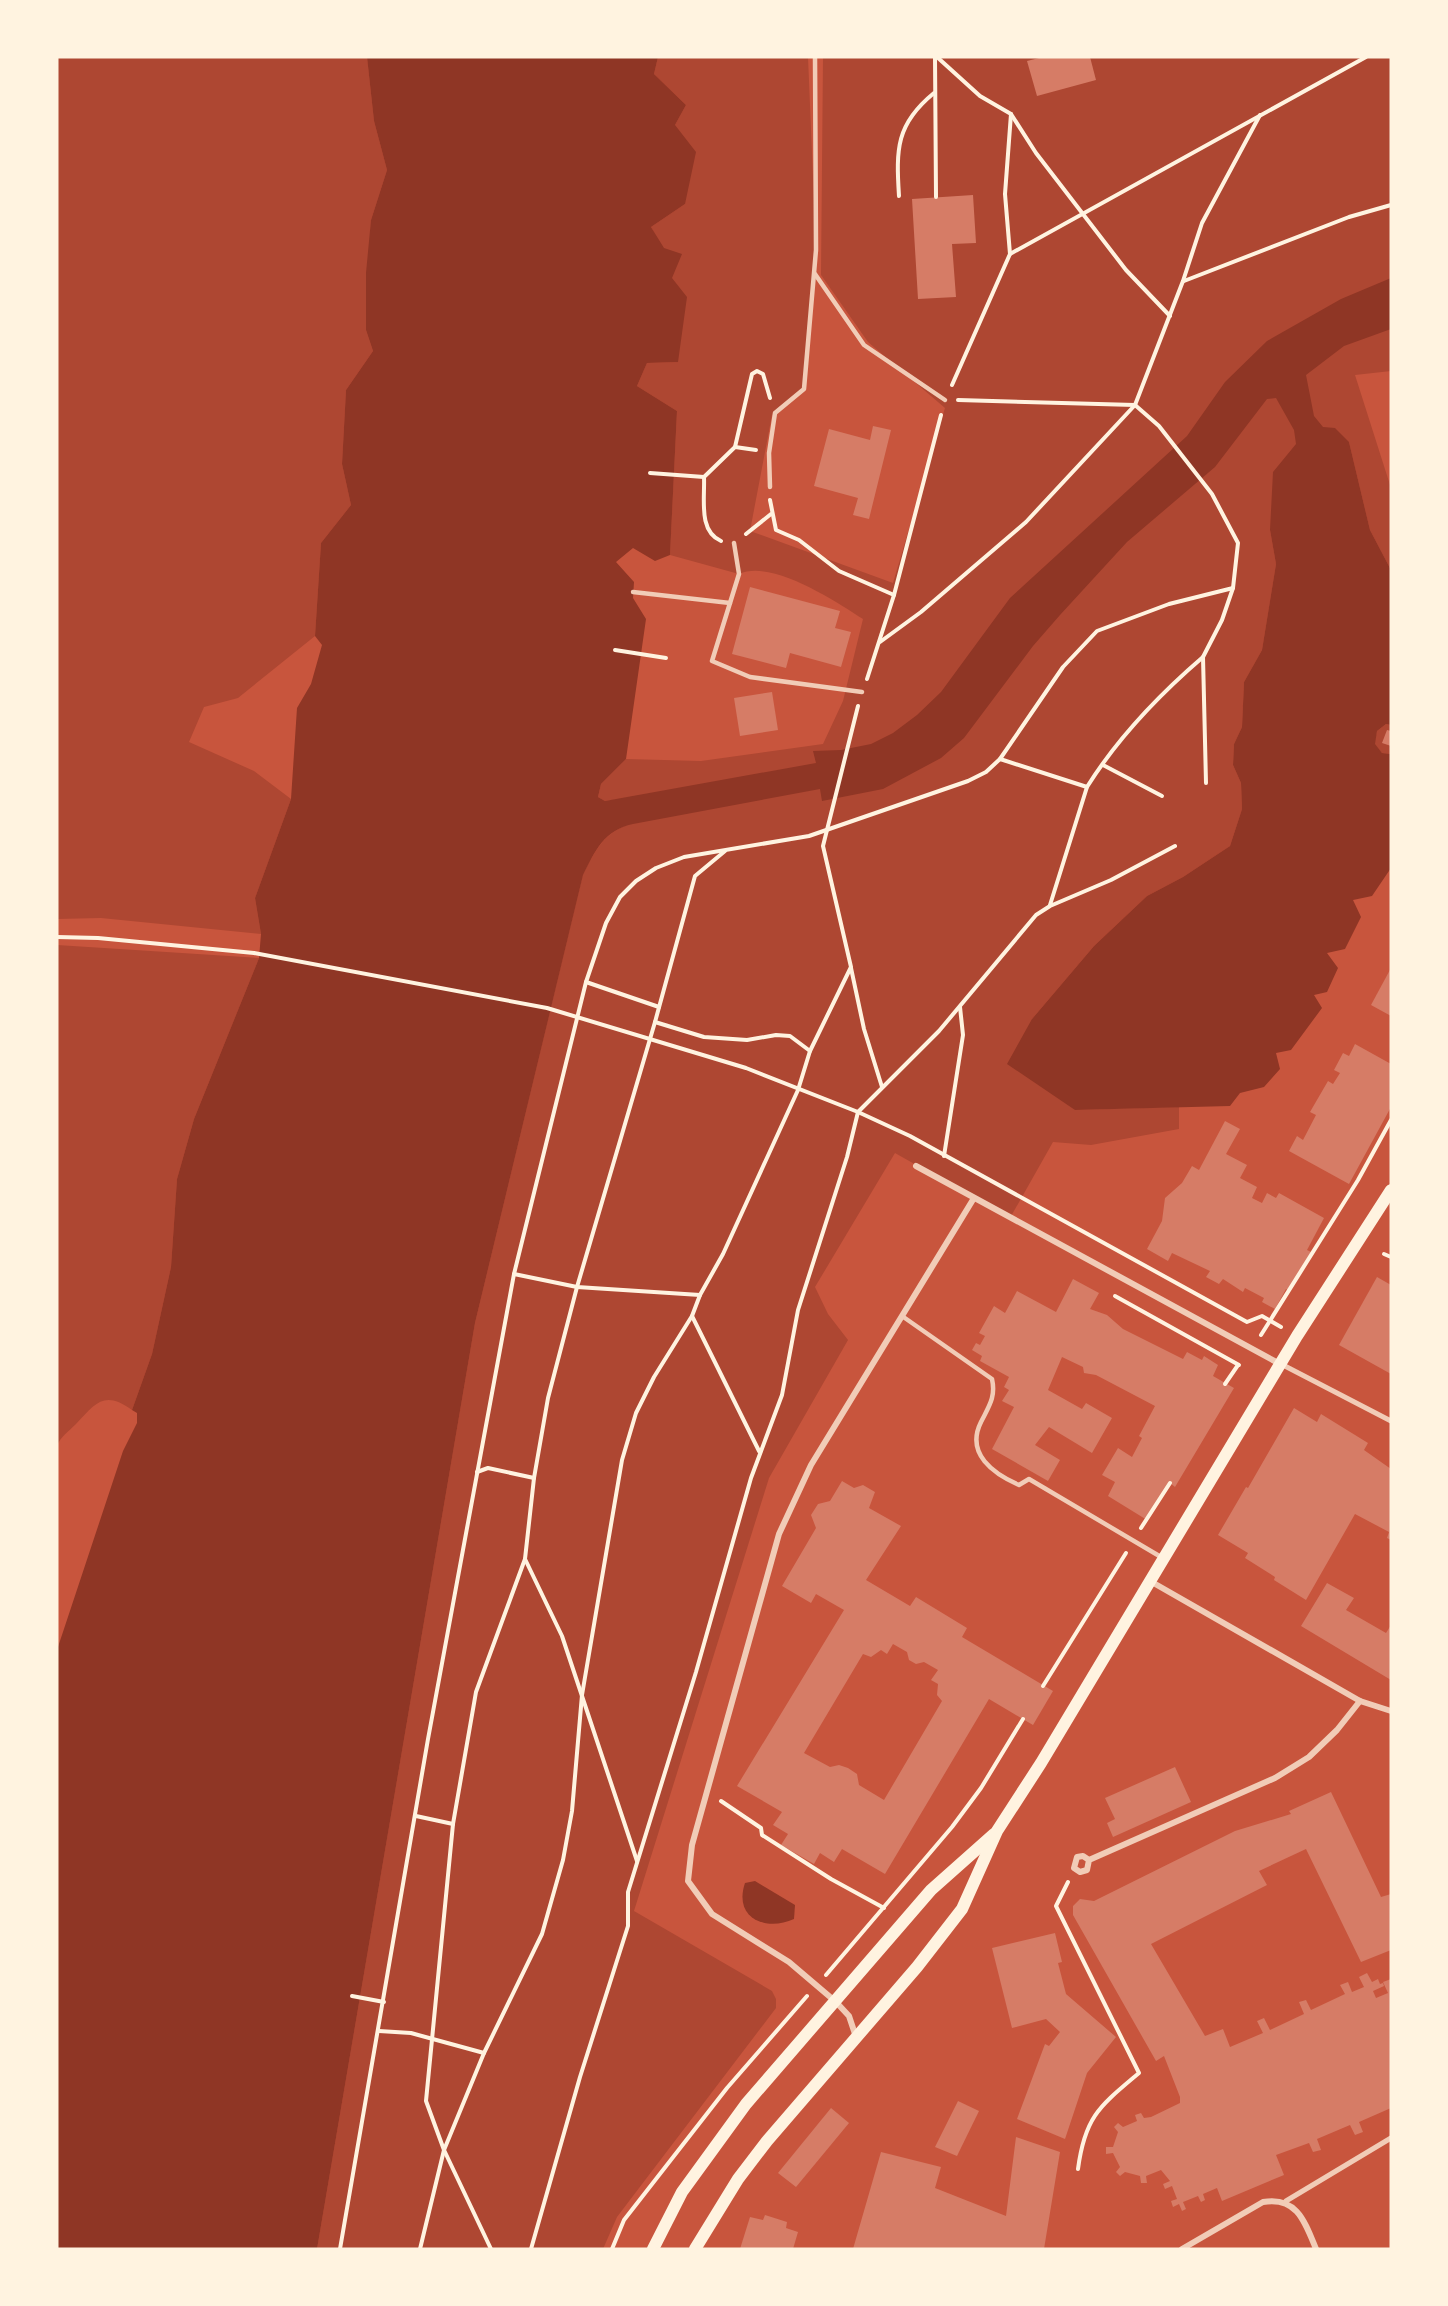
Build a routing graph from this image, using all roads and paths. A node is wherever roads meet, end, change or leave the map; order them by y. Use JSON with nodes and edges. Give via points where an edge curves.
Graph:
{"nodes":[{"id":1,"x":815,"y":57,"type":"edge"},
{"id":2,"x":936,"y":57,"type":"edge"},
{"id":3,"x":1366,"y":57,"type":"edge"},
{"id":4,"x":935,"y":92,"type":"junction"},
{"id":5,"x":1011,"y":114,"type":"junction"},
{"id":6,"x":1260,"y":115,"type":"junction"},
{"id":7,"x":899,"y":196,"type":"dead end"},
{"id":8,"x":936,"y":197,"type":"dead end"},
{"id":9,"x":1391,"y":205,"type":"edge"},
{"id":10,"x":1083,"y":213,"type":"junction"},
{"id":11,"x":1010,"y":254,"type":"junction"},
{"id":12,"x":815,"y":274,"type":"junction"},
{"id":13,"x":1184,"y":282,"type":"junction"},
{"id":14,"x":1170,"y":316,"type":"junction"},
{"id":15,"x":945,"y":400,"type":"junction"},
{"id":16,"x":1135,"y":405,"type":"junction"},
{"id":17,"x":775,"y":412,"type":"junction"},
{"id":18,"x":650,"y":472,"type":"dead end"},
{"id":19,"x":704,"y":477,"type":"junction"},
{"id":20,"x":770,"y":487,"type":"joint"},
{"id":21,"x":771,"y":514,"type":"junction"},
{"id":22,"x":734,"y":543,"type":"junction"},
{"id":23,"x":1233,"y":588,"type":"junction"},
{"id":24,"x":633,"y":592,"type":"dead end"},
{"id":25,"x":894,"y":594,"type":"junction"},
{"id":26,"x":730,"y":603,"type":"junction"},
{"id":27,"x":880,"y":642,"type":"junction"},
{"id":28,"x":615,"y":650,"type":"dead end"},
{"id":29,"x":1203,"y":657,"type":"junction"},
{"id":30,"x":666,"y":658,"type":"dead end"},
{"id":31,"x":862,"y":692,"type":"junction"},
{"id":32,"x":1000,"y":759,"type":"junction"},
{"id":33,"x":1103,"y":765,"type":"junction"},
{"id":34,"x":1206,"y":783,"type":"dead end"},
{"id":35,"x":1087,"y":787,"type":"junction"},
{"id":36,"x":1162,"y":796,"type":"dead end"},
{"id":37,"x":826,"y":829,"type":"junction"},
{"id":38,"x":1175,"y":846,"type":"dead end"},
{"id":39,"x":725,"y":850,"type":"junction"},
{"id":40,"x":1050,"y":906,"type":"junction"},
{"id":41,"x":57,"y":937,"type":"edge"},
{"id":42,"x":851,"y":967,"type":"junction"},
{"id":43,"x":586,"y":982,"type":"junction"},
{"id":44,"x":960,"y":1006,"type":"junction"},
{"id":45,"x":659,"y":1007,"type":"junction"},
{"id":46,"x":655,"y":1022,"type":"junction"},
{"id":47,"x":810,"y":1051,"type":"junction"},
{"id":48,"x":882,"y":1087,"type":"junction"},
{"id":49,"x":798,"y":1089,"type":"junction"},
{"id":50,"x":858,"y":1112,"type":"junction"},
{"id":51,"x":1391,"y":1120,"type":"edge"},
{"id":52,"x":944,"y":1156,"type":"junction"},
{"id":53,"x":916,"y":1166,"type":"dead end"},
{"id":54,"x":1391,"y":1190,"type":"edge"},
{"id":55,"x":974,"y":1198,"type":"junction"},
{"id":56,"x":1384,"y":1254,"type":"dead end"},
{"id":57,"x":1391,"y":1257,"type":"edge"},
{"id":58,"x":514,"y":1274,"type":"junction"},
{"id":59,"x":577,"y":1287,"type":"junction"},
{"id":60,"x":1108,"y":1292,"type":"dead end"},
{"id":61,"x":700,"y":1295,"type":"junction"},
{"id":62,"x":692,"y":1316,"type":"junction"},
{"id":63,"x":902,"y":1316,"type":"junction"},
{"id":64,"x":1272,"y":1321,"type":"junction"},
{"id":65,"x":1297,"y":1336,"type":"junction"},
{"id":66,"x":1251,"y":1349,"type":"junction"},
{"id":67,"x":1280,"y":1364,"type":"junction"},
{"id":68,"x":1239,"y":1365,"type":"junction"},
{"id":69,"x":1225,"y":1383,"type":"dead end"},
{"id":70,"x":1391,"y":1421,"type":"edge"},
{"id":71,"x":760,"y":1452,"type":"junction"},
{"id":72,"x":476,"y":1472,"type":"junction"},
{"id":73,"x":534,"y":1478,"type":"junction"},
{"id":74,"x":1170,"y":1484,"type":"dead end"},
{"id":75,"x":1135,"y":1538,"type":"dead end"},
{"id":76,"x":1129,"y":1547,"type":"dead end"},
{"id":77,"x":525,"y":1559,"type":"junction"},
{"id":78,"x":1164,"y":1559,"type":"junction"},
{"id":79,"x":1150,"y":1581,"type":"junction"},
{"id":80,"x":1043,"y":1686,"type":"dead end"},
{"id":81,"x":582,"y":1695,"type":"junction"},
{"id":82,"x":1360,"y":1701,"type":"junction"},
{"id":83,"x":1391,"y":1712,"type":"edge"},
{"id":84,"x":719,"y":1792,"type":"dead end"},
{"id":85,"x":416,"y":1816,"type":"junction"},
{"id":86,"x":453,"y":1824,"type":"junction"},
{"id":87,"x":997,"y":1831,"type":"junction"},
{"id":88,"x":1089,"y":1860,"type":"junction"},
{"id":89,"x":637,"y":1861,"type":"junction"},
{"id":90,"x":1074,"y":1868,"type":"junction"},
{"id":91,"x":884,"y":1908,"type":"dead end"},
{"id":92,"x":352,"y":1996,"type":"dead end"},
{"id":93,"x":384,"y":2002,"type":"junction"},
{"id":94,"x":836,"y":2002,"type":"junction"},
{"id":95,"x":379,"y":2031,"type":"junction"},
{"id":96,"x":430,"y":2037,"type":"junction"},
{"id":97,"x":856,"y":2037,"type":"junction"},
{"id":98,"x":484,"y":2053,"type":"junction"},
{"id":99,"x":1391,"y":2138,"type":"edge"},
{"id":100,"x":444,"y":2150,"type":"junction"},
{"id":101,"x":1078,"y":2169,"type":"dead end"},
{"id":102,"x":1286,"y":2201,"type":"junction"},
{"id":103,"x":340,"y":2249,"type":"edge"},
{"id":104,"x":420,"y":2249,"type":"edge"},
{"id":105,"x":491,"y":2249,"type":"edge"},
{"id":106,"x":531,"y":2249,"type":"edge"},
{"id":107,"x":653,"y":2249,"type":"edge"},
{"id":108,"x":695,"y":2249,"type":"edge"},
{"id":109,"x":1182,"y":2249,"type":"edge"},
{"id":110,"x":1316,"y":2249,"type":"edge"}],
"edges":[{"from":1,"to":12,"type":"lane"},
{"from":2,"to":4,"type":"path"},
{"from":2,"to":5,"type":"path","via":[[980,96]]},
{"from":3,"to":6,"type":"path"},
{"from":4,"to":7,"type":"path","via":[[907,120],[900,137]]},
{"from":4,"to":8,"type":"path"},
{"from":5,"to":10,"type":"path"},
{"from":5,"to":11,"type":"path","via":[[1005,194]]},
{"from":6,"to":10,"type":"path"},
{"from":6,"to":13,"type":"path","via":[[1202,223]]},
{"from":9,"to":13,"type":"path","via":[[1349,217]]},
{"from":10,"to":11,"type":"path"},
{"from":10,"to":14,"type":"path","via":[[1126,270]]},
{"from":11,"to":15,"type":"path"},
{"from":12,"to":15,"type":"lane","via":[[864,345]]},
{"from":12,"to":17,"type":"lane","via":[[804,389]]},
{"from":13,"to":14,"type":"path"},
{"from":14,"to":16,"type":"path"},
{"from":15,"to":16,"type":"path"},
{"from":15,"to":25,"type":"path"},
{"from":16,"to":23,"type":"path","via":[[1159,426],[1212,494],[1238,543]]},
{"from":16,"to":27,"type":"path","via":[[1026,522]]},
{"from":17,"to":19,"type":"path","via":[[763,374],[757,371],[752,374],[735,447]]},
{"from":17,"to":20,"type":"lane","via":[[769,453]]},
{"from":18,"to":19,"type":"path"},
{"from":19,"to":22,"type":"path","via":[[705,525],[711,537]]},
{"from":20,"to":21,"type":"path"},
{"from":21,"to":22,"type":"path"},
{"from":21,"to":25,"type":"path","via":[[776,530],[799,540],[839,571]]},
{"from":22,"to":26,"type":"lane","via":[[739,574]]},
{"from":23,"to":29,"type":"path"},
{"from":23,"to":32,"type":"path","via":[[1169,604],[1097,631],[1064,667]]},
{"from":24,"to":26,"type":"lane"},
{"from":25,"to":27,"type":"path"},
{"from":26,"to":31,"type":"lane","via":[[712,661],[750,676]]},
{"from":27,"to":31,"type":"path"},
{"from":28,"to":30,"type":"path"},
{"from":29,"to":33,"type":"path","via":[[1169,686]]},
{"from":29,"to":34,"type":"path"},
{"from":31,"to":37,"type":"path"},
{"from":32,"to":35,"type":"path"},
{"from":32,"to":37,"type":"path","via":[[968,781]]},
{"from":33,"to":35,"type":"path"},
{"from":33,"to":36,"type":"path"},
{"from":35,"to":40,"type":"path"},
{"from":37,"to":39,"type":"path","via":[[808,836]]},
{"from":37,"to":42,"type":"path","via":[[824,846]]},
{"from":38,"to":40,"type":"path"},
{"from":39,"to":43,"type":"path","via":[[684,857],[636,881],[620,897],[606,923]]},
{"from":39,"to":45,"type":"path","via":[[695,876]]},
{"from":40,"to":44,"type":"path","via":[[1036,915]]},
{"from":41,"to":49,"type":"path","via":[[254,953],[547,1008],[715,1058]]},
{"from":42,"to":47,"type":"path"},
{"from":42,"to":48,"type":"path"},
{"from":43,"to":45,"type":"path"},
{"from":43,"to":58,"type":"path"},
{"from":44,"to":48,"type":"path"},
{"from":44,"to":52,"type":"path","via":[[963,1035]]},
{"from":45,"to":46,"type":"path"},
{"from":46,"to":47,"type":"path","via":[[704,1037],[747,1040],[790,1036]]},
{"from":46,"to":59,"type":"path"},
{"from":47,"to":49,"type":"path"},
{"from":48,"to":50,"type":"path"},
{"from":49,"to":50,"type":"path"},
{"from":49,"to":61,"type":"path","via":[[723,1254]]},
{"from":50,"to":52,"type":"path"},
{"from":50,"to":71,"type":"path","via":[[798,1310],[782,1395]]},
{"from":51,"to":64,"type":"path"},
{"from":52,"to":64,"type":"path","via":[[1247,1322],[1262,1316]]},
{"from":53,"to":55,"type":"street"},
{"from":54,"to":65,"type":"main road"},
{"from":55,"to":63,"type":"street"},
{"from":55,"to":66,"type":"street"},
{"from":56,"to":57,"type":"path"},
{"from":58,"to":59,"type":"path"},
{"from":58,"to":72,"type":"path"},
{"from":59,"to":61,"type":"path"},
{"from":59,"to":73,"type":"path","via":[[548,1398]]},
{"from":60,"to":68,"type":"path"},
{"from":61,"to":62,"type":"path"},
{"from":62,"to":71,"type":"path"},
{"from":62,"to":81,"type":"path","via":[[636,1413],[622,1460]]},
{"from":63,"to":78,"type":"lane","via":[[992,1379],[992,1405],[980,1425],[977,1445],[988,1468],[1019,1485],[1029,1479]]},
{"from":63,"to":94,"type":"street","via":[[811,1465],[779,1534],[692,1845],[688,1881],[712,1914],[789,1962]]},
{"from":64,"to":65,"type":"path"},
{"from":64,"to":66,"type":"path"},
{"from":65,"to":67,"type":"main road"},
{"from":66,"to":67,"type":"street"},
{"from":66,"to":68,"type":"path"},
{"from":67,"to":70,"type":"street"},
{"from":67,"to":78,"type":"main road"},
{"from":68,"to":69,"type":"path"},
{"from":71,"to":89,"type":"path"},
{"from":72,"to":73,"type":"path","via":[[488,1468]]},
{"from":72,"to":85,"type":"path"},
{"from":73,"to":77,"type":"path"},
{"from":74,"to":75,"type":"path"},
{"from":76,"to":80,"type":"path"},
{"from":77,"to":81,"type":"path","via":[[562,1636]]},
{"from":77,"to":86,"type":"path","via":[[476,1692]]},
{"from":78,"to":79,"type":"main road"},
{"from":79,"to":82,"type":"street"},
{"from":79,"to":87,"type":"main road"},
{"from":81,"to":89,"type":"path"},
{"from":81,"to":98,"type":"path","via":[[572,1811],[555,1892],[542,1934]]},
{"from":82,"to":83,"type":"street"},
{"from":82,"to":88,"type":"street","via":[[1309,1757],[1275,1778]]},
{"from":84,"to":91,"type":"path","via":[[718,1799],[761,1828],[762,1835]]},
{"from":85,"to":86,"type":"path"},
{"from":85,"to":93,"type":"path"},
{"from":86,"to":96,"type":"path"},
{"from":87,"to":94,"type":"main road","via":[[932,1890]]},
{"from":87,"to":97,"type":"main road","via":[[962,1909]]},
{"from":88,"to":90,"type":"street","via":[[1087,1870],[1080,1872]]},
{"from":88,"to":90,"type":"street","via":[[1077,1857]]},
{"from":89,"to":106,"type":"path","via":[[628,1892],[628,1926]]},
{"from":90,"to":101,"type":"path","via":[[1056,1906],[1139,2073],[1102,2104],[1090,2120]]},
{"from":92,"to":93,"type":"path"},
{"from":93,"to":95,"type":"path"},
{"from":94,"to":97,"type":"street","via":[[849,2016]]},
{"from":94,"to":107,"type":"main road","via":[[709,2152],[682,2192]]},
{"from":95,"to":96,"type":"path"},
{"from":95,"to":103,"type":"path"},
{"from":96,"to":98,"type":"path"},
{"from":96,"to":100,"type":"path","via":[[426,2101]]},
{"from":97,"to":108,"type":"main road","via":[[738,2179]]},
{"from":98,"to":100,"type":"path"},
{"from":99,"to":102,"type":"street"},
{"from":100,"to":104,"type":"path"},
{"from":100,"to":105,"type":"path"},
{"from":102,"to":109,"type":"street","via":[[1263,2202]]},
{"from":102,"to":110,"type":"street","via":[[1298,2213]]}]}
